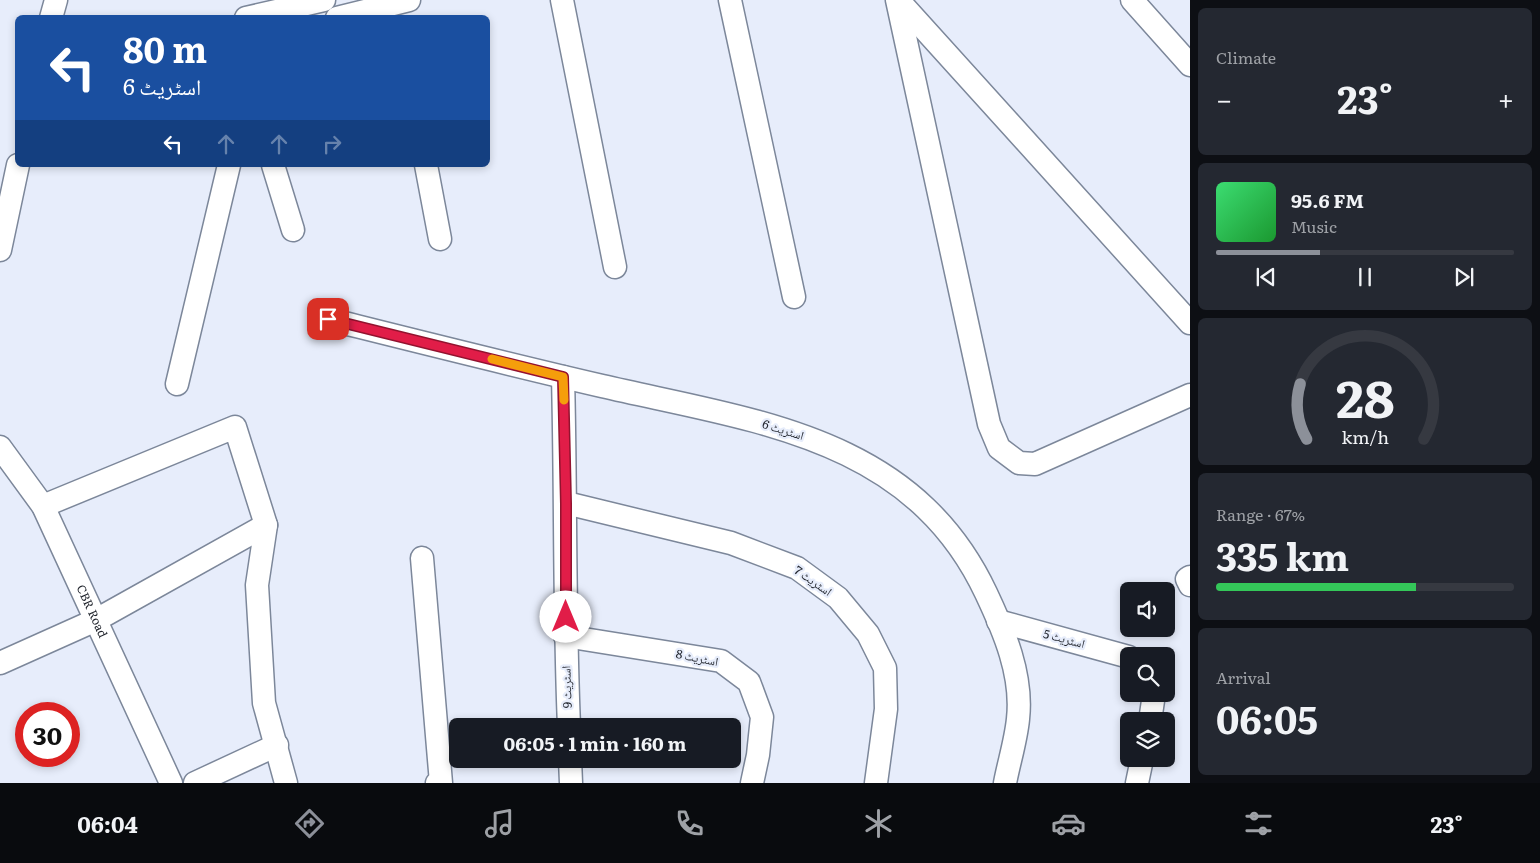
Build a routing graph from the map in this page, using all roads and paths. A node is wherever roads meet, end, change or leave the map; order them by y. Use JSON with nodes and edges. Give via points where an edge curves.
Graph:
{"nodes":[{"id":1,"x":56,"y":0,"type":"edge"},
{"id":2,"x":324,"y":0,"type":"edge"},
{"id":3,"x":562,"y":0,"type":"edge"},
{"id":4,"x":730,"y":0,"type":"edge"},
{"id":5,"x":898,"y":0,"type":"edge"},
{"id":6,"x":1132,"y":0,"type":"edge"},
{"id":7,"x":400,"y":7,"type":"edge"},
{"id":8,"x":52,"y":15,"type":"edge"},
{"id":9,"x":259,"y":15,"type":"edge"},
{"id":10,"x":354,"y":15,"type":"edge"},
{"id":11,"x":1190,"y":65,"type":"edge"},
{"id":12,"x":18,"y":167,"type":"edge"},
{"id":13,"x":229,"y":167,"type":"edge"},
{"id":14,"x":275,"y":167,"type":"edge"},
{"id":15,"x":426,"y":167,"type":"edge"},
{"id":16,"x":293,"y":230,"type":"dead end"},
{"id":17,"x":440,"y":239,"type":"dead end"},
{"id":18,"x":0,"y":250,"type":"edge"},
{"id":19,"x":615,"y":267,"type":"dead end"},
{"id":20,"x":794,"y":297,"type":"dead end"},
{"id":21,"x":328,"y":319,"type":"dead end"},
{"id":22,"x":1190,"y":323,"type":"edge"},
{"id":23,"x":563,"y":377,"type":"junction"},
{"id":24,"x":176,"y":384,"type":"dead end"},
{"id":25,"x":1190,"y":395,"type":"edge"},
{"id":26,"x":1,"y":448,"type":"edge"},
{"id":27,"x":566,"y":504,"type":"junction"},
{"id":28,"x":43,"y":506,"type":"junction"},
{"id":29,"x":266,"y":525,"type":"junction"},
{"id":30,"x":422,"y":558,"type":"dead end"},
{"id":31,"x":1190,"y":578,"type":"edge"},
{"id":32,"x":1190,"y":585,"type":"edge"},
{"id":33,"x":96,"y":620,"type":"junction"},
{"id":34,"x":998,"y":621,"type":"junction"},
{"id":35,"x":566,"y":636,"type":"junction"},
{"id":36,"x":1120,"y":654,"type":"edge"},
{"id":37,"x":0,"y":663,"type":"edge"},
{"id":38,"x":569,"y":718,"type":"edge"},
{"id":39,"x":277,"y":745,"type":"junction"},
{"id":40,"x":1140,"y":767,"type":"edge"},
{"id":41,"x":570,"y":768,"type":"edge"},
{"id":42,"x":171,"y":783,"type":"edge"},
{"id":43,"x":195,"y":783,"type":"edge"},
{"id":44,"x":286,"y":783,"type":"edge"},
{"id":45,"x":437,"y":783,"type":"edge"},
{"id":46,"x":571,"y":783,"type":"edge"},
{"id":47,"x":752,"y":783,"type":"edge"},
{"id":48,"x":876,"y":783,"type":"edge"},
{"id":49,"x":1005,"y":783,"type":"edge"},
{"id":50,"x":1137,"y":783,"type":"edge"}],
"edges":[{"from":1,"to":8,"type":"street"},
{"from":2,"to":9,"type":"street"},
{"from":3,"to":19,"type":"street"},
{"from":4,"to":20,"type":"street"},
{"from":5,"to":22,"type":"street"},
{"from":5,"to":25,"type":"street","via":[[989,424],[999,448],[1019,463],[1035,464]]},
{"from":6,"to":11,"type":"street"},
{"from":7,"to":10,"type":"street"},
{"from":12,"to":18,"type":"street"},
{"from":13,"to":24,"type":"street"},
{"from":14,"to":16,"type":"street"},
{"from":15,"to":17,"type":"street"},
{"from":21,"to":23,"type":"street","name":"اسٹریٹ 6"},
{"from":23,"to":27,"type":"street","name":"اسٹریٹ 9"},
{"from":23,"to":34,"type":"street","name":"اسٹریٹ 6","via":[[786,428],[892,478],[934,514],[972,563]]},
{"from":26,"to":28,"type":"street","name":"CBR Road"},
{"from":27,"to":35,"type":"street","name":"اسٹریٹ 9"},
{"from":27,"to":48,"type":"street","name":"اسٹریٹ 7","via":[[731,543],[797,568],[838,598],[868,634],[885,668],[886,709]]},
{"from":28,"to":29,"type":"street","via":[[236,427]]},
{"from":28,"to":33,"type":"street","name":"CBR Road"},
{"from":29,"to":33,"type":"street"},
{"from":29,"to":39,"type":"street","via":[[257,586],[264,703]]},
{"from":30,"to":45,"type":"street","via":[[441,783]]},
{"from":31,"to":32,"type":"street","via":[[1187,579]]},
{"from":33,"to":37,"type":"street"},
{"from":33,"to":42,"type":"street","name":"CBR Road"},
{"from":34,"to":36,"type":"street","name":"اسٹریٹ 5"},
{"from":34,"to":49,"type":"street","name":"اسٹریٹ 6","via":[[1018,682],[1019,717]]},
{"from":35,"to":38,"type":"street","name":"اسٹریٹ 9"},
{"from":35,"to":47,"type":"street","name":"اسٹریٹ 8","via":[[721,661],[749,682],[762,717]]},
{"from":39,"to":43,"type":"street"},
{"from":39,"to":44,"type":"street"},
{"from":40,"to":50,"type":"street"},
{"from":41,"to":46,"type":"street"}]}
